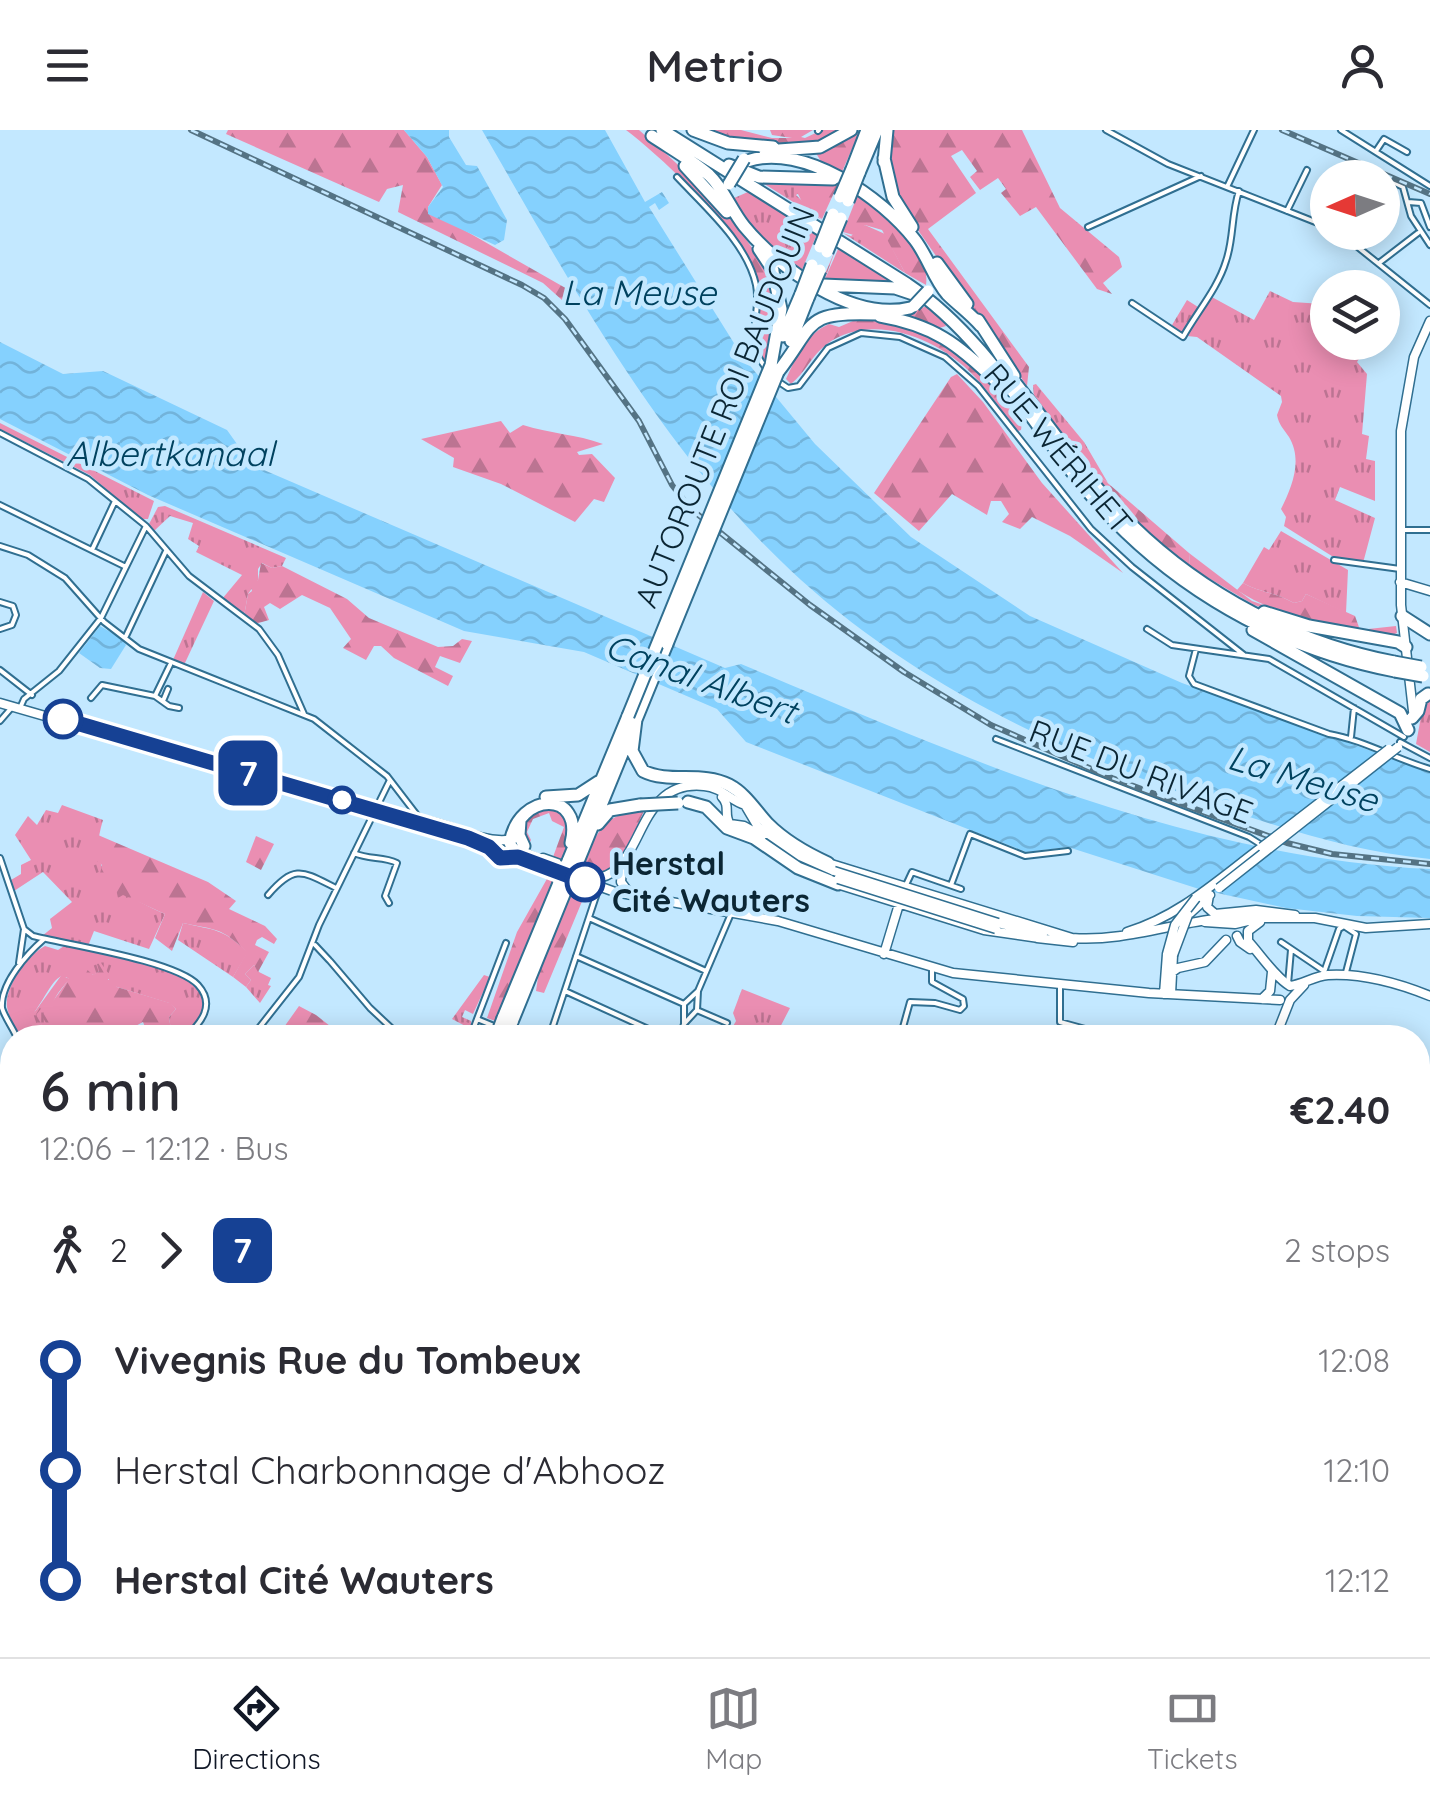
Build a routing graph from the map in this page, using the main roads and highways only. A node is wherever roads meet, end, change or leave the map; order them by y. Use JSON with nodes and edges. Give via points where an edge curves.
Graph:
{"nodes":[{"id":1,"x":672,"y":130,"type":"edge"},
{"id":2,"x":693,"y":130,"type":"edge"},
{"id":3,"x":851,"y":130,"type":"edge"},
{"id":4,"x":867,"y":130,"type":"edge"},
{"id":5,"x":877,"y":130,"type":"edge"},
{"id":6,"x":886,"y":130,"type":"edge"},
{"id":7,"x":653,"y":132,"type":"edge"},
{"id":8,"x":797,"y":148,"type":"junction"},
{"id":9,"x":715,"y":158,"type":"junction"},
{"id":10,"x":884,"y":158,"type":"junction"},
{"id":11,"x":746,"y":160,"type":"junction"},
{"id":12,"x":855,"y":171,"type":"junction"},
{"id":13,"x":872,"y":199,"type":"junction"},
{"id":14,"x":734,"y":212,"type":"junction"},
{"id":15,"x":903,"y":226,"type":"junction"},
{"id":16,"x":758,"y":240,"type":"junction"},
{"id":17,"x":921,"y":248,"type":"junction"},
{"id":18,"x":787,"y":266,"type":"junction"},
{"id":19,"x":773,"y":270,"type":"junction"},
{"id":20,"x":912,"y":307,"type":"junction"},
{"id":21,"x":938,"y":308,"type":"junction"},
{"id":22,"x":871,"y":314,"type":"junction"},
{"id":23,"x":1430,"y":321,"type":"edge"},
{"id":24,"x":982,"y":326,"type":"junction"},
{"id":25,"x":775,"y":369,"type":"junction"},
{"id":26,"x":1028,"y":404,"type":"junction"},
{"id":27,"x":1400,"y":582,"type":"junction"},
{"id":28,"x":1208,"y":592,"type":"junction"},
{"id":29,"x":1430,"y":592,"type":"edge"},
{"id":30,"x":1402,"y":616,"type":"junction"},
{"id":31,"x":1410,"y":629,"type":"junction"},
{"id":32,"x":1430,"y":634,"type":"edge"},
{"id":33,"x":1386,"y":639,"type":"junction"},
{"id":34,"x":1406,"y":647,"type":"junction"},
{"id":35,"x":1426,"y":672,"type":"edge"},
{"id":36,"x":1413,"y":690,"type":"junction"},
{"id":37,"x":1429,"y":694,"type":"edge"},
{"id":38,"x":0,"y":703,"type":"edge"},
{"id":39,"x":632,"y":718,"type":"junction"},
{"id":40,"x":1402,"y":733,"type":"junction"},
{"id":41,"x":601,"y":779,"type":"junction"},
{"id":42,"x":732,"y":788,"type":"junction"},
{"id":43,"x":683,"y":802,"type":"junction"},
{"id":44,"x":732,"y":808,"type":"junction"},
{"id":45,"x":405,"y":818,"type":"junction"},
{"id":46,"x":747,"y":822,"type":"junction"},
{"id":47,"x":636,"y":836,"type":"junction"},
{"id":48,"x":585,"y":844,"type":"junction"},
{"id":49,"x":506,"y":846,"type":"junction"},
{"id":50,"x":1264,"y":849,"type":"junction"},
{"id":51,"x":540,"y":858,"type":"junction"},
{"id":52,"x":572,"y":862,"type":"junction"},
{"id":53,"x":622,"y":869,"type":"junction"},
{"id":54,"x":835,"y":874,"type":"junction"},
{"id":55,"x":603,"y":880,"type":"junction"},
{"id":56,"x":905,"y":886,"type":"junction"},
{"id":57,"x":627,"y":890,"type":"junction"},
{"id":58,"x":1210,"y":895,"type":"junction"},
{"id":59,"x":1196,"y":898,"type":"junction"},
{"id":60,"x":900,"y":904,"type":"junction"},
{"id":61,"x":732,"y":912,"type":"junction"},
{"id":62,"x":1262,"y":917,"type":"junction"},
{"id":63,"x":1200,"y":921,"type":"junction"},
{"id":64,"x":1430,"y":924,"type":"edge"},
{"id":65,"x":997,"y":926,"type":"junction"},
{"id":66,"x":1229,"y":933,"type":"junction"},
{"id":67,"x":1039,"y":938,"type":"junction"},
{"id":68,"x":1072,"y":938,"type":"junction"},
{"id":69,"x":1090,"y":939,"type":"junction"},
{"id":70,"x":884,"y":954,"type":"junction"},
{"id":71,"x":1171,"y":956,"type":"junction"},
{"id":72,"x":1263,"y":956,"type":"junction"},
{"id":73,"x":1180,"y":967,"type":"junction"},
{"id":74,"x":1272,"y":967,"type":"junction"},
{"id":75,"x":1171,"y":973,"type":"junction"},
{"id":76,"x":1276,"y":989,"type":"junction"},
{"id":77,"x":1287,"y":993,"type":"junction"},
{"id":78,"x":1167,"y":994,"type":"junction"},
{"id":79,"x":1430,"y":996,"type":"edge"},
{"id":80,"x":1261,"y":1000,"type":"junction"},
{"id":81,"x":508,"y":1020,"type":"junction"},
{"id":82,"x":504,"y":1025,"type":"edge"},
{"id":83,"x":507,"y":1025,"type":"edge"},
{"id":84,"x":1281,"y":1025,"type":"edge"}],
"edges":[{"from":1,"to":9,"type":"highway"},
{"from":2,"to":8,"type":"highway","via":[[736,144]]},
{"from":3,"to":8,"type":"highway","via":[[828,144]]},
{"from":4,"to":12,"type":"highway","name":"AUTOROUTE ROI BAUDOUIN"},
{"from":5,"to":12,"type":"highway","name":"AUTOROUTE ROI BAUDOUIN"},
{"from":6,"to":10,"type":"highway"},
{"from":7,"to":14,"type":"highway","via":[[709,175]]},
{"from":7,"to":19,"type":"highway"},
{"from":7,"to":21,"type":"highway"},
{"from":8,"to":11,"type":"highway"},
{"from":9,"to":13,"type":"highway","via":[[760,178],[833,180]]},
{"from":9,"to":26,"type":"highway","via":[[922,289],[967,328]]},
{"from":10,"to":15,"type":"highway","via":[[888,196]]},
{"from":10,"to":24,"type":"highway","via":[[897,206]]},
{"from":11,"to":13,"type":"highway","via":[[800,163]]},
{"from":11,"to":14,"type":"highway","bridge":true,"via":[[728,184]]},
{"from":12,"to":25,"type":"highway","name":"AUTOROUTE ROI BAUDOUIN","bridge":true},
{"from":13,"to":15,"type":"highway"},
{"from":14,"to":16,"type":"highway"},
{"from":15,"to":17,"type":"highway"},
{"from":16,"to":18,"type":"highway"},
{"from":16,"to":19,"type":"highway"},
{"from":17,"to":20,"type":"highway","bridge":true,"via":[[930,284]]},
{"from":17,"to":24,"type":"highway","via":[[944,290]]},
{"from":18,"to":20,"type":"highway","via":[[856,304]]},
{"from":18,"to":21,"type":"highway","via":[[826,286],[899,289]]},
{"from":19,"to":25,"type":"highway","via":[[781,308]]},
{"from":20,"to":22,"type":"highway"},
{"from":21,"to":26,"type":"highway"},
{"from":22,"to":25,"type":"highway","via":[[842,313],[813,324]]},
{"from":22,"to":26,"type":"highway","via":[[920,324],[947,338]]},
{"from":23,"to":27,"type":"main road","via":[[1404,403]]},
{"from":24,"to":26,"type":"highway"},
{"from":25,"to":39,"type":"highway","name":"AUTOROUTE ROI BAUDOUIN","bridge":true},
{"from":26,"to":28,"type":"highway","via":[[1125,518]]},
{"from":27,"to":29,"type":"main road"},
{"from":27,"to":30,"type":"main road"},
{"from":28,"to":33,"type":"highway","via":[[1291,621]]},
{"from":28,"to":35,"type":"highway","bridge":true,"via":[[1305,637]]},
{"from":28,"to":40,"type":"highway","via":[[1214,605]]},
{"from":30,"to":31,"type":"highway"},
{"from":30,"to":33,"type":"highway","via":[[1398,634]]},
{"from":31,"to":32,"type":"highway"},
{"from":31,"to":34,"type":"main road"},
{"from":33,"to":34,"type":"highway"},
{"from":34,"to":36,"type":"main road"},
{"from":36,"to":37,"type":"highway"},
{"from":36,"to":40,"type":"main road"},
{"from":37,"to":40,"type":"highway"},
{"from":38,"to":45,"type":"main road"},
{"from":39,"to":41,"type":"highway","name":"AUTOROUTE ROI BAUDOUIN"},
{"from":39,"to":42,"type":"highway","via":[[632,751],[643,771]]},
{"from":39,"to":48,"type":"highway","name":"AUTOROUTE ROI BAUDOUIN"},
{"from":40,"to":50,"type":"main road","bridge":true},
{"from":41,"to":49,"type":"highway","via":[[578,796],[528,802]]},
{"from":41,"to":52,"type":"highway","name":"AUTOROUTE ROI BAUDOUIN"},
{"from":42,"to":44,"type":"highway"},
{"from":42,"to":54,"type":"highway"},
{"from":43,"to":44,"type":"highway"},
{"from":43,"to":48,"type":"highway","bridge":true,"via":[[618,807]]},
{"from":43,"to":54,"type":"highway","via":[[706,807],[727,828],[798,868]]},
{"from":44,"to":46,"type":"main road","via":[[747,807]]},
{"from":44,"to":46,"type":"main road","via":[[732,826]]},
{"from":44,"to":47,"type":"main road","via":[[710,786],[679,789],[654,806]]},
{"from":44,"to":53,"type":"main road","via":[[707,790],[672,796],[652,814]]},
{"from":45,"to":49,"type":"main road"},
{"from":45,"to":49,"type":"main road"},
{"from":46,"to":54,"type":"main road"},
{"from":46,"to":54,"type":"main road","via":[[803,865]]},
{"from":47,"to":51,"type":"main road","via":[[619,864],[599,875]]},
{"from":47,"to":55,"type":"main road","via":[[621,866]]},
{"from":48,"to":52,"type":"highway","name":"AUTOROUTE ROI BAUDOUIN"},
{"from":49,"to":51,"type":"main road"},
{"from":49,"to":52,"type":"highway","via":[[522,815],[544,802],[566,811]]},
{"from":49,"to":55,"type":"main road","via":[[518,857],[579,879]]},
{"from":50,"to":58,"type":"main road","bridge":true},
{"from":50,"to":59,"type":"main road","bridge":true},
{"from":51,"to":55,"type":"main road"},
{"from":52,"to":81,"type":"highway","name":"AUTOROUTE ROI BAUDOUIN","bridge":true},
{"from":53,"to":55,"type":"main road"},
{"from":53,"to":57,"type":"main road"},
{"from":54,"to":56,"type":"main road"},
{"from":54,"to":60,"type":"main road"},
{"from":54,"to":65,"type":"main road","bridge":true},
{"from":55,"to":57,"type":"main road"},
{"from":55,"to":61,"type":"main road"},
{"from":56,"to":60,"type":"main road"},
{"from":56,"to":68,"type":"main road"},
{"from":57,"to":61,"type":"main road"},
{"from":58,"to":62,"type":"main road","via":[[1206,906],[1215,914]]},
{"from":58,"to":71,"type":"main road","bridge":true,"via":[[1183,923]]},
{"from":59,"to":69,"type":"main road","via":[[1156,921]]},
{"from":59,"to":71,"type":"main road","bridge":true,"via":[[1176,926]]},
{"from":60,"to":67,"type":"main road","via":[[997,933]]},
{"from":60,"to":70,"type":"main road"},
{"from":61,"to":70,"type":"main road"},
{"from":62,"to":63,"type":"main road"},
{"from":62,"to":64,"type":"main road","via":[[1366,928]]},
{"from":62,"to":66,"type":"main road"},
{"from":62,"to":72,"type":"main road","via":[[1246,938]]},
{"from":63,"to":66,"type":"main road"},
{"from":63,"to":69,"type":"main road"},
{"from":65,"to":67,"type":"main road"},
{"from":65,"to":68,"type":"main road"},
{"from":66,"to":67,"type":"main road","via":[[1203,926],[1102,944]]},
{"from":66,"to":72,"type":"main road"},
{"from":66,"to":73,"type":"main road","via":[[1196,966]]},
{"from":68,"to":69,"type":"main road"},
{"from":70,"to":78,"type":"main road","via":[[932,969]]},
{"from":71,"to":73,"type":"main road"},
{"from":71,"to":75,"type":"main road"},
{"from":71,"to":78,"type":"main road"},
{"from":72,"to":74,"type":"main road"},
{"from":73,"to":75,"type":"main road"},
{"from":74,"to":76,"type":"main road"},
{"from":74,"to":77,"type":"main road"},
{"from":74,"to":80,"type":"main road","via":[[1270,991]]},
{"from":75,"to":78,"type":"main road"},
{"from":76,"to":77,"type":"main road"},
{"from":76,"to":80,"type":"main road"},
{"from":77,"to":79,"type":"main road","via":[[1324,973],[1388,981]]},
{"from":77,"to":80,"type":"main road"},
{"from":77,"to":84,"type":"main road"},
{"from":78,"to":80,"type":"main road"},
{"from":81,"to":82,"type":"highway","name":"AUTOROUTE ROI BAUDOUIN","bridge":true},
{"from":81,"to":83,"type":"highway","name":"AUTOROUTE ROI BAUDOUIN","bridge":true}]}
